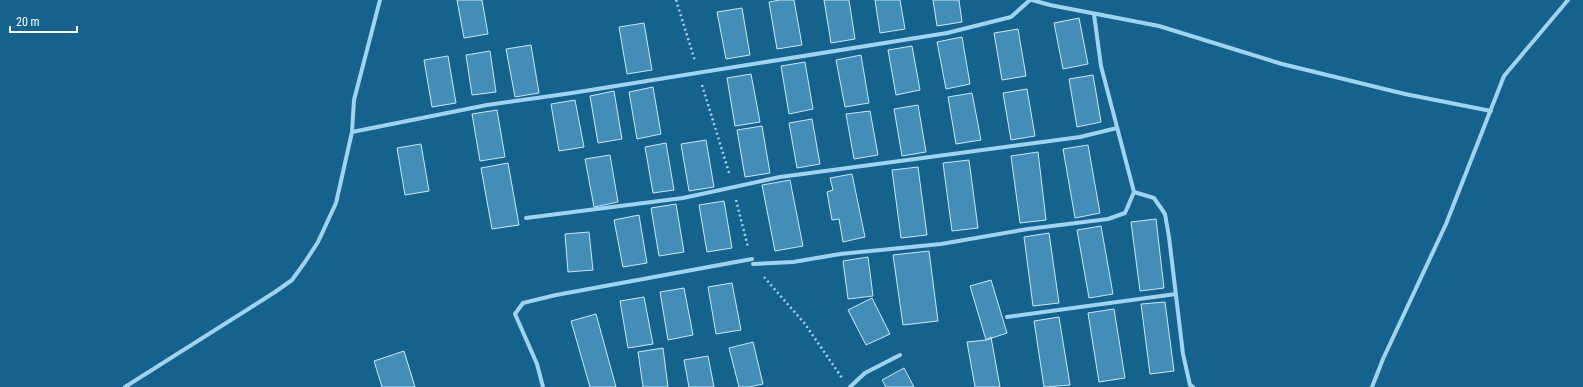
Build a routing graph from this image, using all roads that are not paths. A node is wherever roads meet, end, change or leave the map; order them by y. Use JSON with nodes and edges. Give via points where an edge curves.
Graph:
{"nodes":[{"id":1,"x":380,"y":0,"type":"edge"},
{"id":2,"x":1031,"y":0,"type":"edge"},
{"id":3,"x":1568,"y":0,"type":"edge"},
{"id":4,"x":1094,"y":14,"type":"junction"},
{"id":5,"x":1491,"y":112,"type":"junction"},
{"id":6,"x":1117,"y":128,"type":"junction"},
{"id":7,"x":352,"y":132,"type":"junction"},
{"id":8,"x":1134,"y":192,"type":"junction"},
{"id":9,"x":526,"y":218,"type":"dead end"},
{"id":10,"x":1176,"y":294,"type":"junction"},
{"id":11,"x":1007,"y":317,"type":"dead end"},
{"id":12,"x":900,"y":355,"type":"dead end"},
{"id":13,"x":125,"y":387,"type":"edge"},
{"id":14,"x":543,"y":387,"type":"edge"},
{"id":15,"x":850,"y":387,"type":"edge"},
{"id":16,"x":1193,"y":387,"type":"edge"},
{"id":17,"x":1372,"y":387,"type":"edge"}],
"edges":[{"from":1,"to":7,"type":"street","via":[[354,100]]},
{"from":2,"to":4,"type":"street"},
{"from":2,"to":7,"type":"street","via":[[1011,17],[947,33],[487,105]]},
{"from":3,"to":5,"type":"street","via":[[1504,76]]},
{"from":4,"to":5,"type":"street","via":[[1159,26],[1282,64]]},
{"from":4,"to":6,"type":"street","via":[[1101,66]]},
{"from":5,"to":17,"type":"street","via":[[1446,224]]},
{"from":6,"to":8,"type":"street"},
{"from":6,"to":9,"type":"street","via":[[1080,137],[780,177],[683,198]]},
{"from":7,"to":13,"type":"street","via":[[342,180],[330,218],[318,242],[292,280]]},
{"from":8,"to":10,"type":"street","via":[[1154,198],[1165,214]]},
{"from":8,"to":14,"type":"street","via":[[1126,213],[1108,218],[941,244],[840,254],[793,262],[752,262],[556,295],[523,303],[515,314],[537,364]]},
{"from":10,"to":11,"type":"street"},
{"from":10,"to":16,"type":"street","via":[[1183,354],[1190,385]]},
{"from":12,"to":15,"type":"street","via":[[865,373]]}]}
